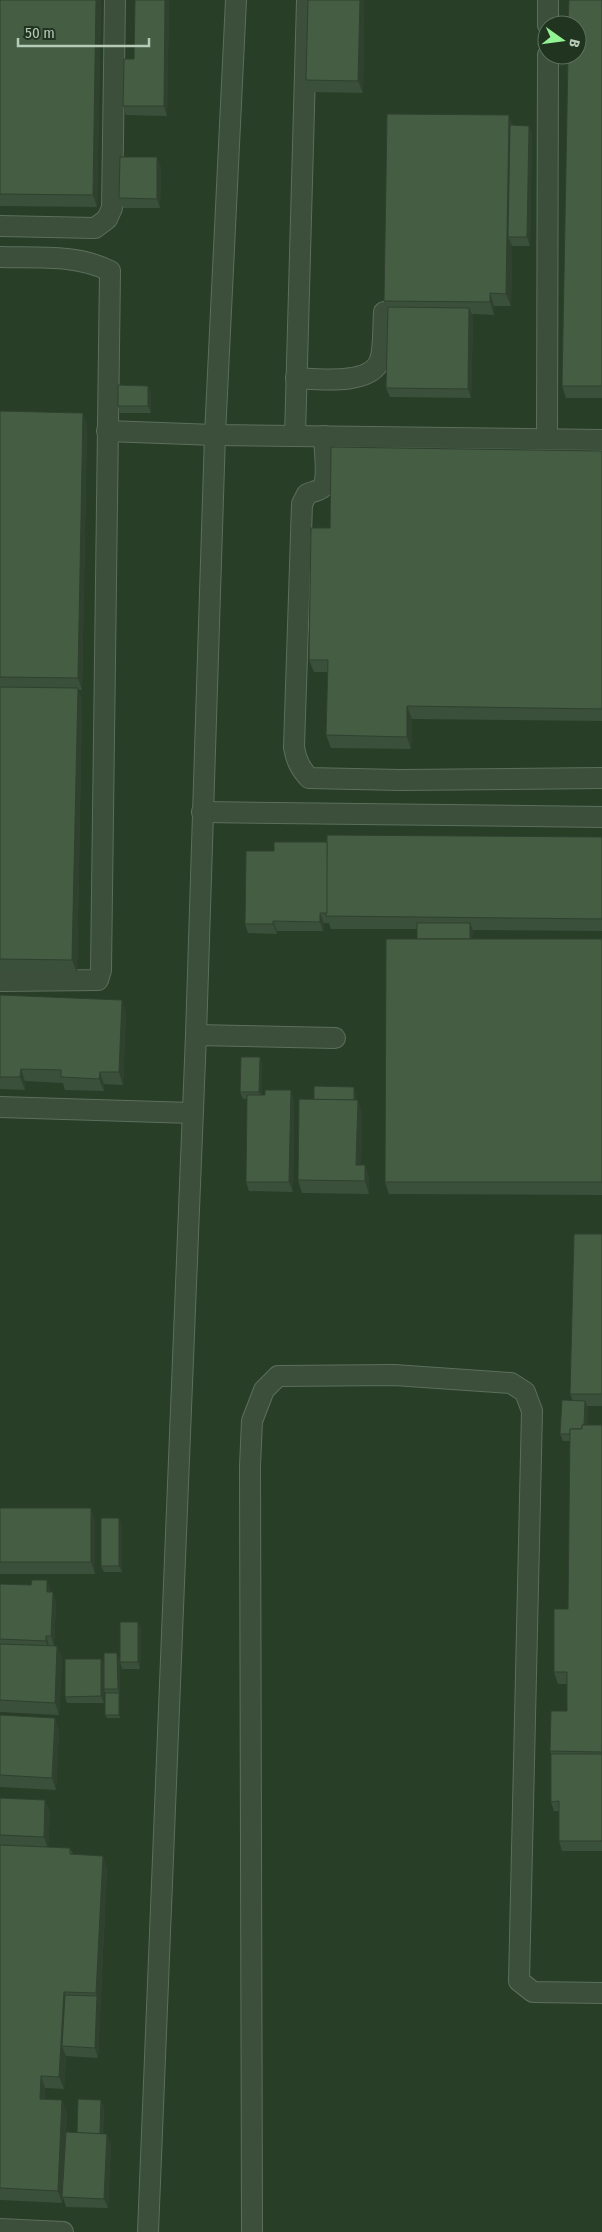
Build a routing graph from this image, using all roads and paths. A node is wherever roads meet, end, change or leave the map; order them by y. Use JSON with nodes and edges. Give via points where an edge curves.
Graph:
{"nodes":[{"id":1,"x":115,"y":0,"type":"edge"},
{"id":2,"x":236,"y":0,"type":"edge"},
{"id":3,"x":307,"y":0,"type":"edge"},
{"id":4,"x":548,"y":0,"type":"edge"},
{"id":5,"x":548,"y":15,"type":"edge"},
{"id":6,"x":548,"y":65,"type":"edge"},
{"id":7,"x":0,"y":226,"type":"edge"},
{"id":8,"x":0,"y":258,"type":"edge"},
{"id":9,"x":384,"y":312,"type":"edge"},
{"id":10,"x":296,"y":378,"type":"junction"},
{"id":11,"x":107,"y":431,"type":"junction"},
{"id":12,"x":215,"y":435,"type":"junction"},
{"id":13,"x":295,"y":436,"type":"junction"},
{"id":14,"x":324,"y":436,"type":"junction"},
{"id":15,"x":547,"y":439,"type":"junction"},
{"id":16,"x":602,"y":440,"type":"edge"},
{"id":17,"x":602,"y":778,"type":"edge"},
{"id":18,"x":202,"y":812,"type":"junction"},
{"id":19,"x":602,"y":817,"type":"edge"},
{"id":20,"x":0,"y":981,"type":"edge"},
{"id":21,"x":196,"y":1035,"type":"junction"},
{"id":22,"x":335,"y":1038,"type":"dead end"},
{"id":23,"x":0,"y":1107,"type":"edge"},
{"id":24,"x":192,"y":1113,"type":"junction"},
{"id":25,"x":602,"y":1993,"type":"edge"},
{"id":26,"x":0,"y":2229,"type":"edge"},
{"id":27,"x":62,"y":2232,"type":"edge"},
{"id":28,"x":148,"y":2232,"type":"edge"},
{"id":29,"x":252,"y":2232,"type":"edge"}],
"edges":[{"from":1,"to":7,"type":"lane","via":[[112,208],[107,220],[95,228]]},
{"from":2,"to":12,"type":"lane"},
{"from":3,"to":10,"type":"lane"},
{"from":4,"to":5,"type":"lane"},
{"from":6,"to":15,"type":"lane"},
{"from":8,"to":11,"type":"lane","via":[[80,260],[110,272]]},
{"from":9,"to":10,"type":"lane","via":[[380,360],[374,367],[345,380]]},
{"from":10,"to":13,"type":"lane"},
{"from":11,"to":12,"type":"lane"},
{"from":11,"to":20,"type":"lane","via":[[101,970],[98,980]]},
{"from":12,"to":13,"type":"lane"},
{"from":12,"to":18,"type":"lane"},
{"from":13,"to":14,"type":"lane"},
{"from":14,"to":15,"type":"lane"},
{"from":14,"to":17,"type":"lane","via":[[323,486],[307,494],[302,504],[294,747],[296,762],[301,769],[309,778]]},
{"from":15,"to":16,"type":"lane"},
{"from":18,"to":19,"type":"lane"},
{"from":18,"to":21,"type":"lane"},
{"from":21,"to":22,"type":"lane"},
{"from":21,"to":24,"type":"lane"},
{"from":23,"to":24,"type":"lane"},
{"from":24,"to":28,"type":"lane"},
{"from":25,"to":29,"type":"lane","via":[[533,1992],[518,1981],[532,1411],[525,1392],[511,1383],[394,1374],[278,1376],[264,1390],[252,1421],[250,1466]]},
{"from":26,"to":27,"type":"lane"}]}
